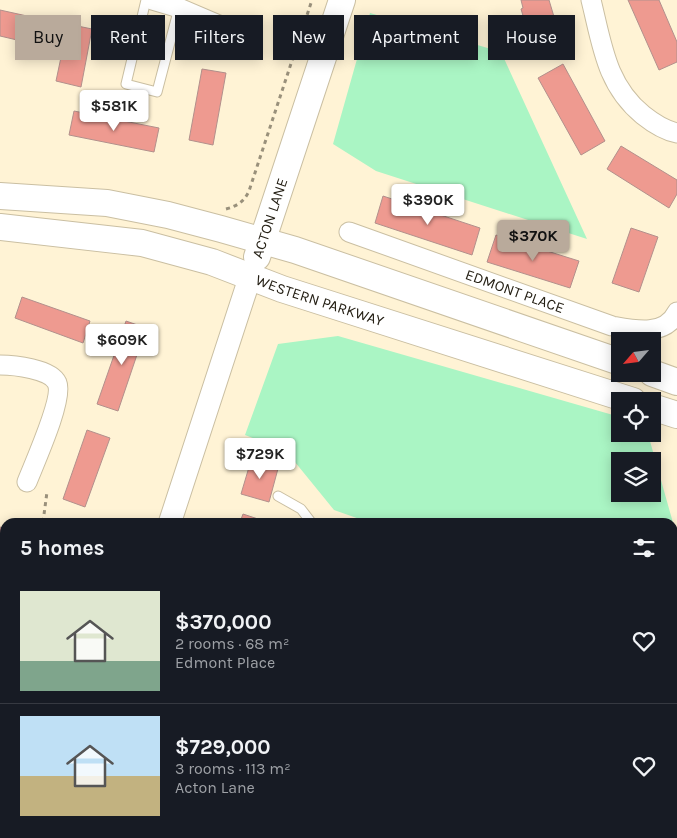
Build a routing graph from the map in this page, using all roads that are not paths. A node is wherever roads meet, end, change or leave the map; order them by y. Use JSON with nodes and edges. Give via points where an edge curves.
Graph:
{"nodes":[{"id":1,"x":146,"y":0,"type":"edge"},
{"id":2,"x":152,"y":0,"type":"edge"},
{"id":3,"x":342,"y":0,"type":"edge"},
{"id":4,"x":591,"y":0,"type":"edge"},
{"id":5,"x":180,"y":8,"type":"junction"},
{"id":6,"x":196,"y":15,"type":"edge"},
{"id":7,"x":677,"y":133,"type":"edge"},
{"id":8,"x":0,"y":196,"type":"edge"},
{"id":9,"x":0,"y":227,"type":"edge"},
{"id":10,"x":349,"y":232,"type":"dead end"},
{"id":11,"x":262,"y":240,"type":"junction"},
{"id":12,"x":250,"y":276,"type":"junction"},
{"id":13,"x":677,"y":312,"type":"edge"},
{"id":14,"x":611,"y":359,"type":"edge"},
{"id":15,"x":0,"y":365,"type":"edge"},
{"id":16,"x":661,"y":376,"type":"edge"},
{"id":17,"x":677,"y":382,"type":"edge"},
{"id":18,"x":611,"y":394,"type":"edge"},
{"id":19,"x":661,"y":410,"type":"edge"},
{"id":20,"x":677,"y":415,"type":"edge"},
{"id":21,"x":27,"y":482,"type":"dead end"},
{"id":22,"x":278,"y":496,"type":"dead end"},
{"id":23,"x":171,"y":518,"type":"edge"},
{"id":24,"x":308,"y":518,"type":"edge"}],
"edges":[{"from":1,"to":5,"type":"lane","via":[[126,84],[157,92]]},
{"from":2,"to":5,"type":"street"},
{"from":3,"to":11,"type":"main road","name":"ACTON LANE"},
{"from":4,"to":7,"type":"street","via":[[609,70],[621,94],[656,126]]},
{"from":5,"to":6,"type":"street"},
{"from":8,"to":11,"type":"main road","via":[[107,203]]},
{"from":9,"to":12,"type":"main road","name":"WESTERN PARKWAY","via":[[142,242]]},
{"from":10,"to":13,"type":"street","name":"EDMONT PLACE","via":[[612,326],[642,331],[659,328],[674,319]]},
{"from":11,"to":12,"type":"main road","name":"ACTON LANE"},
{"from":11,"to":14,"type":"main road"},
{"from":12,"to":18,"type":"main road","name":"WESTERN PARKWAY"},
{"from":12,"to":23,"type":"street","name":"ACTON LANE"},
{"from":15,"to":21,"type":"street","via":[[29,368],[53,377],[58,384],[52,418]]},
{"from":16,"to":17,"type":"main road"},
{"from":19,"to":20,"type":"main road"},
{"from":22,"to":24,"type":"lane","via":[[302,509]]}]}
